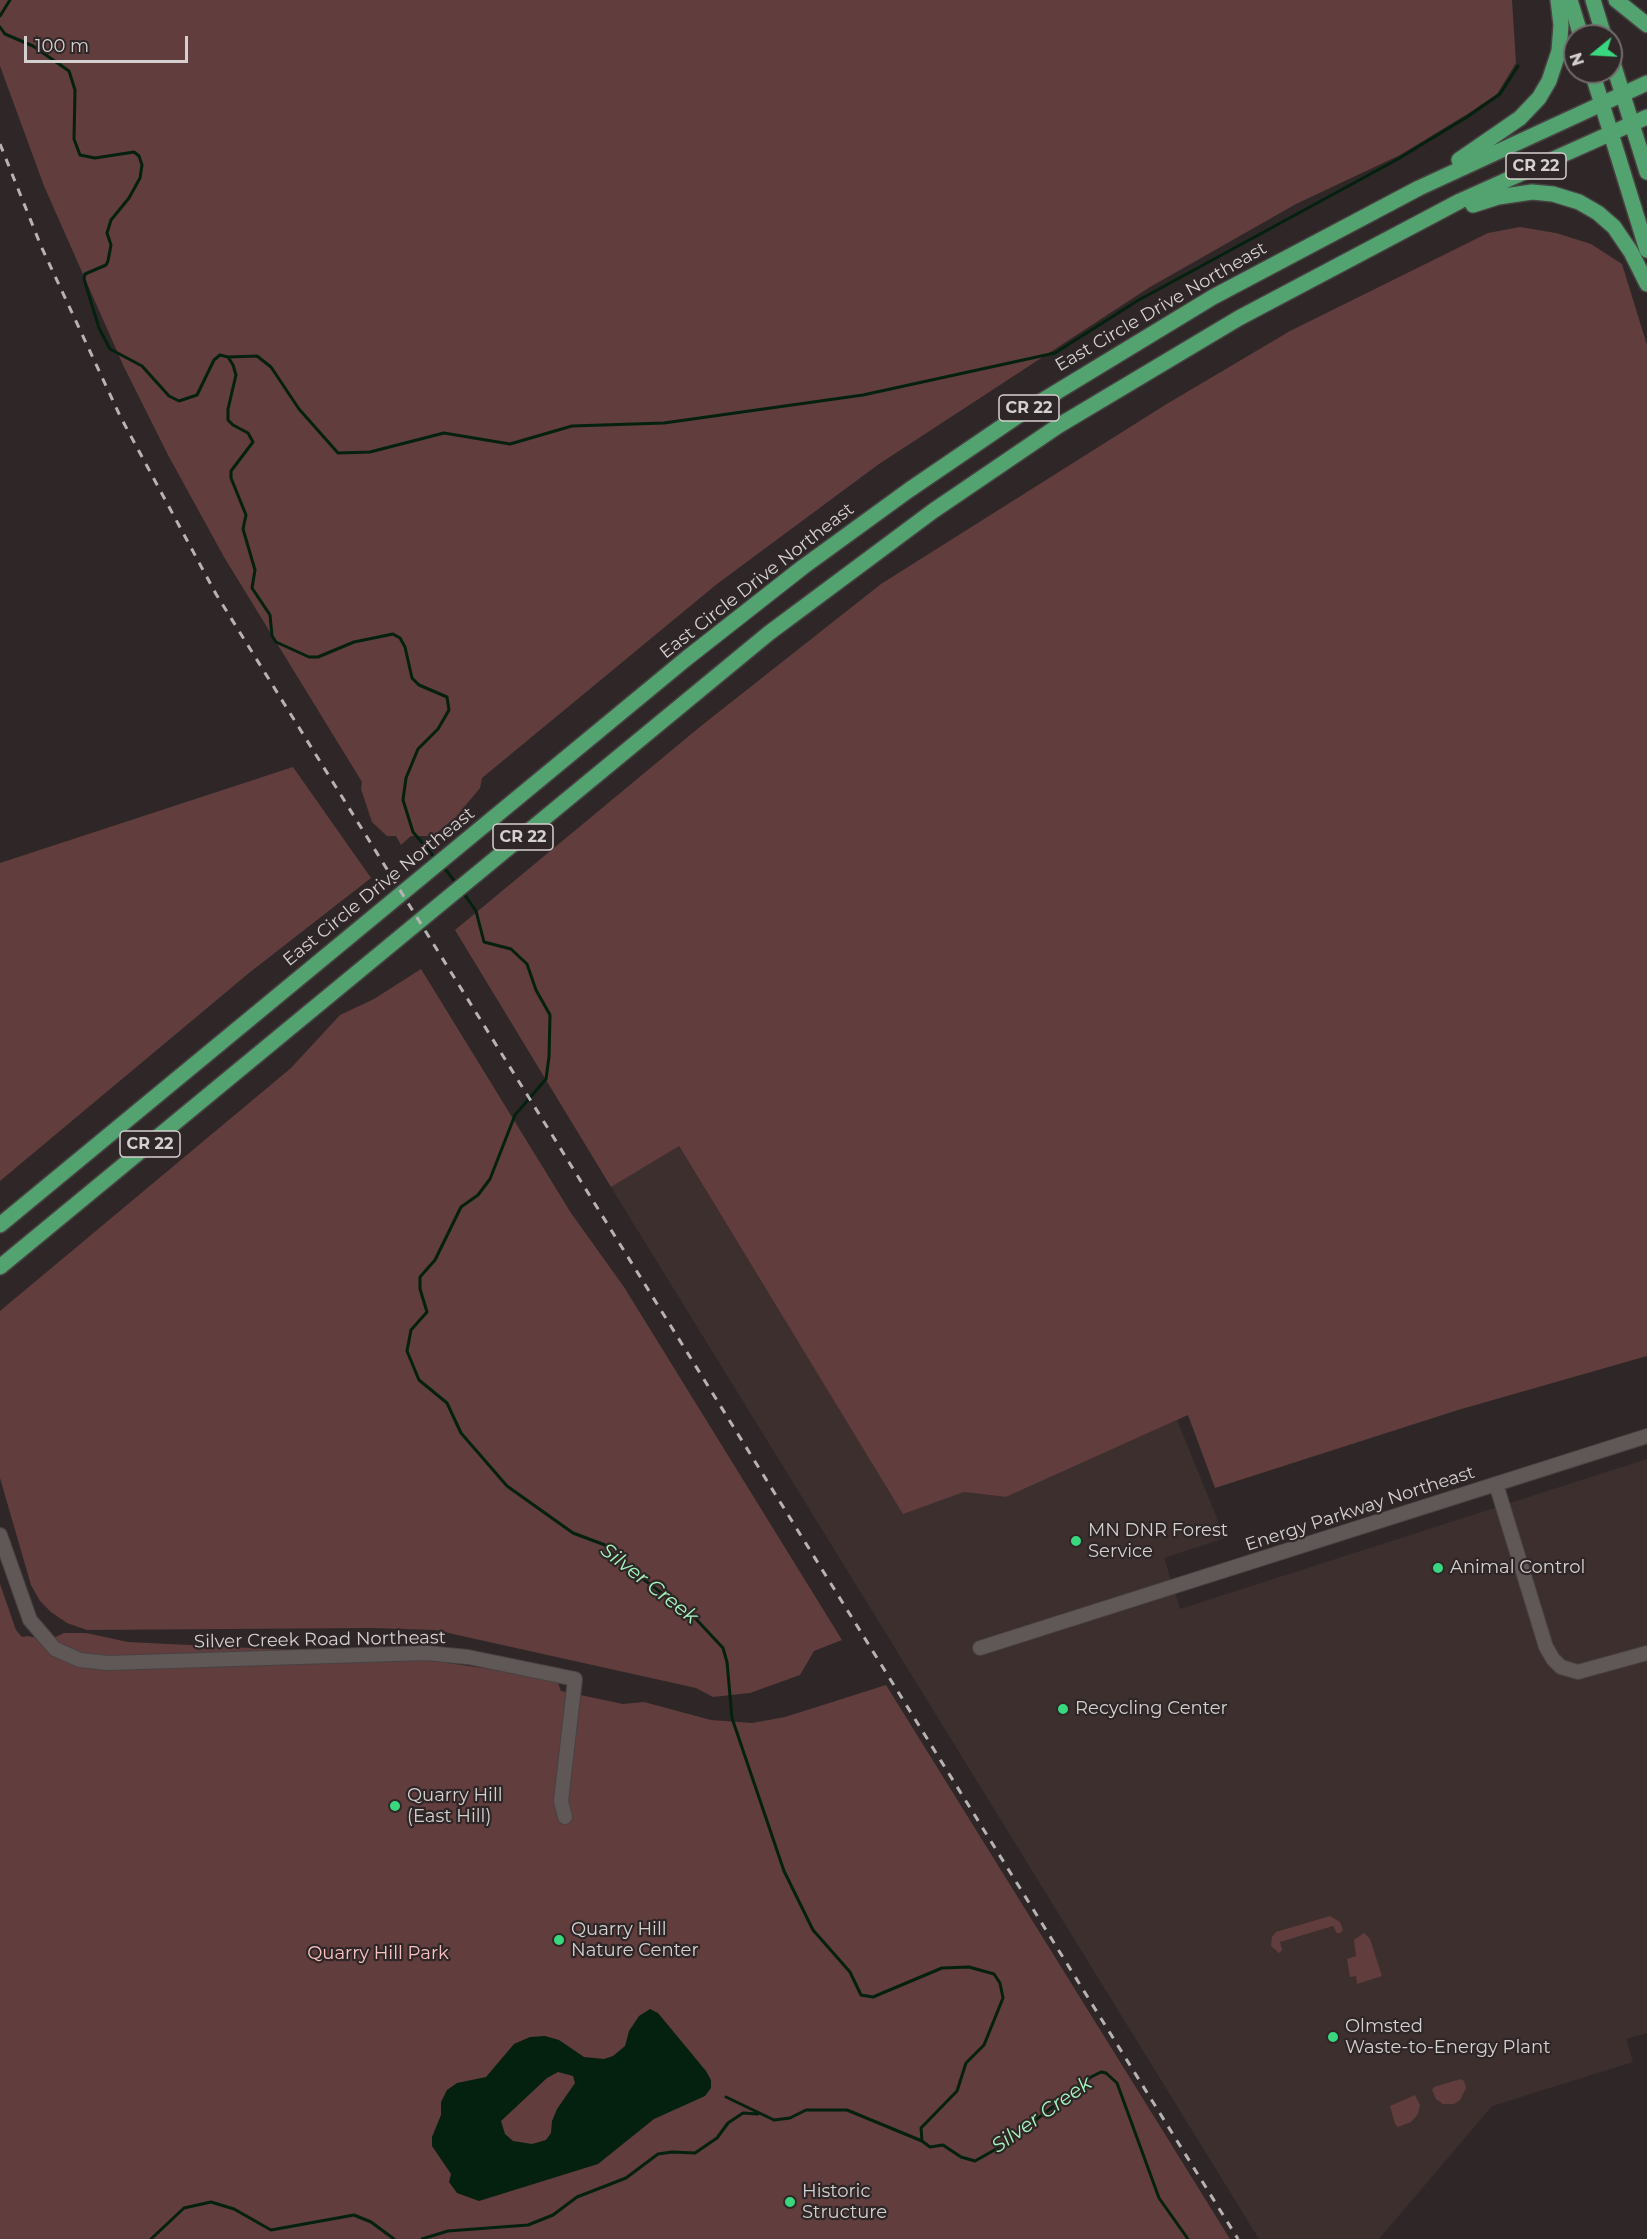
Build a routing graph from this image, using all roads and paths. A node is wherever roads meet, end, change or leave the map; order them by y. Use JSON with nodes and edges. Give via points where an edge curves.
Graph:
{"nodes":[{"id":1,"x":1558,"y":0,"type":"edge"},
{"id":2,"x":1570,"y":0,"type":"edge"},
{"id":3,"x":1593,"y":0,"type":"edge"},
{"id":4,"x":1616,"y":0,"type":"edge"},
{"id":5,"x":1577,"y":24,"type":"edge"},
{"id":6,"x":1600,"y":24,"type":"edge"},
{"id":7,"x":1647,"y":25,"type":"edge"},
{"id":8,"x":1647,"y":83,"type":"edge"},
{"id":9,"x":1596,"y":84,"type":"edge"},
{"id":10,"x":1620,"y":84,"type":"edge"},
{"id":11,"x":1623,"y":93,"type":"junction"},
{"id":12,"x":1602,"y":102,"type":"junction"},
{"id":13,"x":1647,"y":117,"type":"edge"},
{"id":14,"x":1632,"y":123,"type":"junction"},
{"id":15,"x":1611,"y":132,"type":"junction"},
{"id":16,"x":1647,"y":172,"type":"edge"},
{"id":17,"x":1419,"y":188,"type":"junction"},
{"id":18,"x":1399,"y":232,"type":"junction"},
{"id":19,"x":1647,"y":250,"type":"edge"},
{"id":20,"x":1647,"y":284,"type":"edge"},
{"id":21,"x":0,"y":1225,"type":"edge"},
{"id":22,"x":0,"y":1267,"type":"edge"},
{"id":23,"x":1647,"y":1436,"type":"edge"},
{"id":24,"x":1496,"y":1484,"type":"junction"},
{"id":25,"x":0,"y":1535,"type":"edge"},
{"id":26,"x":980,"y":1648,"type":"dead end"},
{"id":27,"x":1647,"y":1653,"type":"edge"},
{"id":28,"x":565,"y":1818,"type":"dead end"}],
"edges":[{"from":1,"to":17,"type":"main road","via":[[1559,51],[1539,98],[1511,125]]},
{"from":2,"to":5,"type":"main road"},
{"from":3,"to":6,"type":"main road"},
{"from":4,"to":7,"type":"main road"},
{"from":8,"to":11,"type":"main road","number":"CR 22"},
{"from":9,"to":12,"type":"main road"},
{"from":10,"to":11,"type":"main road"},
{"from":11,"to":12,"type":"main road","name":"East Circle Drive Northeast","number":"CR 22"},
{"from":11,"to":14,"type":"main road"},
{"from":12,"to":15,"type":"main road"},
{"from":12,"to":17,"type":"main road","name":"East Circle Drive Northeast","number":"CR 22"},
{"from":13,"to":14,"type":"main road","number":"CR 22"},
{"from":14,"to":15,"type":"main road","number":"CR 22"},
{"from":14,"to":16,"type":"main road"},
{"from":15,"to":18,"type":"main road","number":"CR 22"},
{"from":15,"to":19,"type":"main road"},
{"from":17,"to":21,"type":"main road","name":"East Circle Drive Northeast","number":"CR 22","via":[[1158,329],[926,478],[752,607]]},
{"from":18,"to":20,"type":"main road","via":[[1498,197],[1532,192],[1553,194],[1579,202],[1608,222],[1627,245]]},
{"from":18,"to":22,"type":"main road","number":"CR 22","via":[[1239,318],[1131,382],[933,511],[769,633]]},
{"from":23,"to":24,"type":"street","name":"Energy Parkway Northeast"},
{"from":24,"to":26,"type":"street","name":"Energy Parkway Northeast"},
{"from":24,"to":27,"type":"street","via":[[1552,1659],[1561,1668],[1578,1672]]},
{"from":25,"to":28,"type":"street","name":"Silver Creek Road Northeast","via":[[30,1620],[55,1649],[80,1660],[108,1663],[426,1653],[468,1657],[575,1679],[561,1801]]}]}
